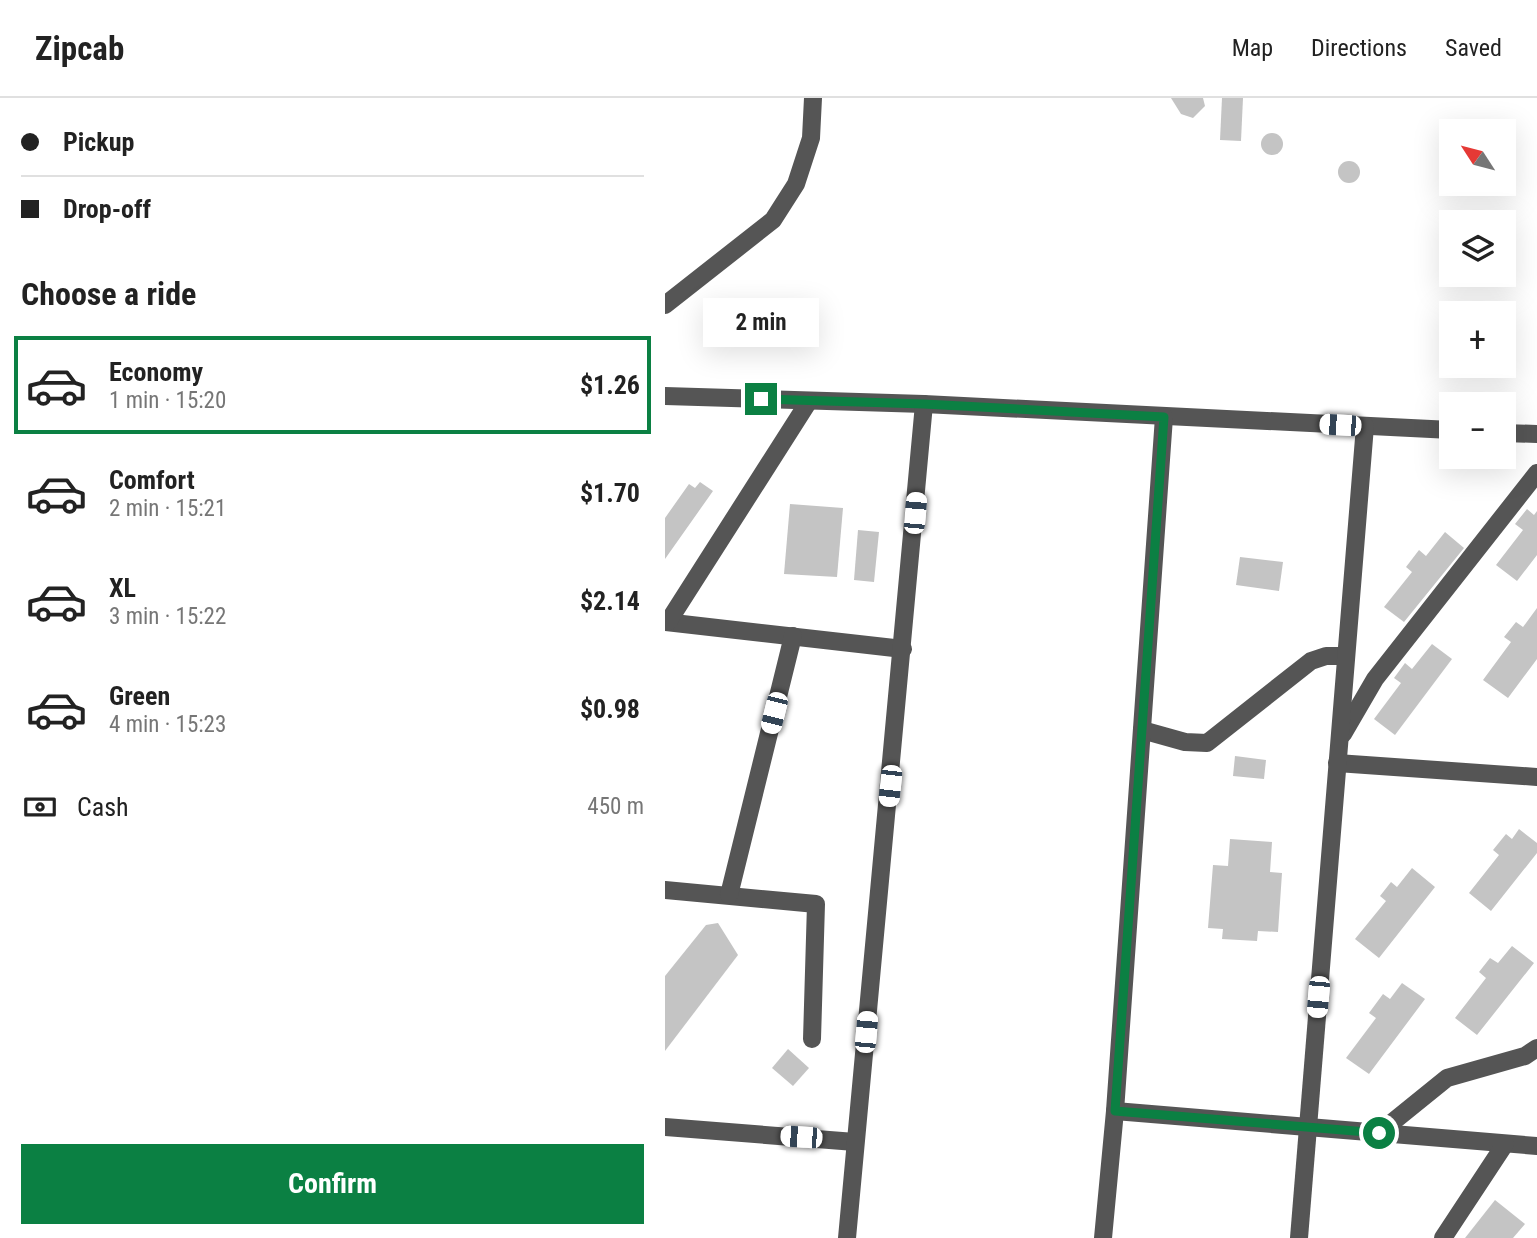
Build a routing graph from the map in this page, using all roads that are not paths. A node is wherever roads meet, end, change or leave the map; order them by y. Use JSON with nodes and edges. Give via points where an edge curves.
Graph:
{"nodes":[{"id":1,"x":813,"y":98,"type":"edge"},
{"id":2,"x":665,"y":305,"type":"edge"},
{"id":3,"x":665,"y":396,"type":"edge"},
{"id":4,"x":809,"y":401,"type":"junction"},
{"id":5,"x":924,"y":404,"type":"junction"},
{"id":6,"x":1164,"y":417,"type":"junction"},
{"id":7,"x":1365,"y":426,"type":"junction"},
{"id":8,"x":1439,"y":429,"type":"edge"},
{"id":9,"x":1516,"y":433,"type":"edge"},
{"id":10,"x":1537,"y":434,"type":"edge"},
{"id":11,"x":1537,"y":473,"type":"edge"},
{"id":12,"x":667,"y":622,"type":"edge"},
{"id":13,"x":793,"y":636,"type":"junction"},
{"id":14,"x":903,"y":649,"type":"junction"},
{"id":15,"x":1346,"y":656,"type":"junction"},
{"id":16,"x":1142,"y":730,"type":"junction"},
{"id":17,"x":1339,"y":741,"type":"junction"},
{"id":18,"x":1338,"y":763,"type":"junction"},
{"id":19,"x":1537,"y":777,"type":"edge"},
{"id":20,"x":665,"y":890,"type":"edge"},
{"id":21,"x":729,"y":895,"type":"junction"},
{"id":22,"x":812,"y":1039,"type":"dead end"},
{"id":23,"x":1537,"y":1048,"type":"edge"},
{"id":24,"x":1115,"y":1111,"type":"junction"},
{"id":25,"x":665,"y":1127,"type":"edge"},
{"id":26,"x":1308,"y":1128,"type":"junction"},
{"id":27,"x":1379,"y":1133,"type":"junction"},
{"id":28,"x":855,"y":1142,"type":"junction"},
{"id":29,"x":1505,"y":1144,"type":"junction"},
{"id":30,"x":1537,"y":1146,"type":"edge"},
{"id":31,"x":847,"y":1238,"type":"edge"},
{"id":32,"x":1103,"y":1238,"type":"edge"},
{"id":33,"x":1299,"y":1238,"type":"edge"},
{"id":34,"x":1443,"y":1238,"type":"edge"}],
"edges":[{"from":1,"to":2,"type":"street","via":[[811,138],[796,184],[773,219]]},
{"from":3,"to":4,"type":"street"},
{"from":4,"to":5,"type":"street"},
{"from":4,"to":12,"type":"street"},
{"from":5,"to":6,"type":"street"},
{"from":5,"to":14,"type":"street"},
{"from":6,"to":7,"type":"street"},
{"from":6,"to":16,"type":"street"},
{"from":7,"to":8,"type":"street"},
{"from":7,"to":15,"type":"street"},
{"from":9,"to":10,"type":"street"},
{"from":11,"to":17,"type":"street","via":[[1375,679]]},
{"from":12,"to":13,"type":"street"},
{"from":13,"to":14,"type":"street"},
{"from":13,"to":21,"type":"street"},
{"from":14,"to":28,"type":"street"},
{"from":15,"to":16,"type":"street","via":[[1311,662],[1207,743]]},
{"from":15,"to":17,"type":"street"},
{"from":16,"to":24,"type":"street"},
{"from":17,"to":18,"type":"street"},
{"from":18,"to":19,"type":"street"},
{"from":18,"to":26,"type":"street"},
{"from":20,"to":21,"type":"street"},
{"from":21,"to":22,"type":"street","via":[[817,904]]},
{"from":23,"to":27,"type":"street","via":[[1525,1056],[1447,1078]]},
{"from":24,"to":26,"type":"street"},
{"from":24,"to":32,"type":"street"},
{"from":25,"to":28,"type":"street"},
{"from":26,"to":27,"type":"street"},
{"from":26,"to":33,"type":"street"},
{"from":27,"to":29,"type":"street"},
{"from":28,"to":31,"type":"street"},
{"from":29,"to":30,"type":"street"},
{"from":29,"to":34,"type":"street"}]}
